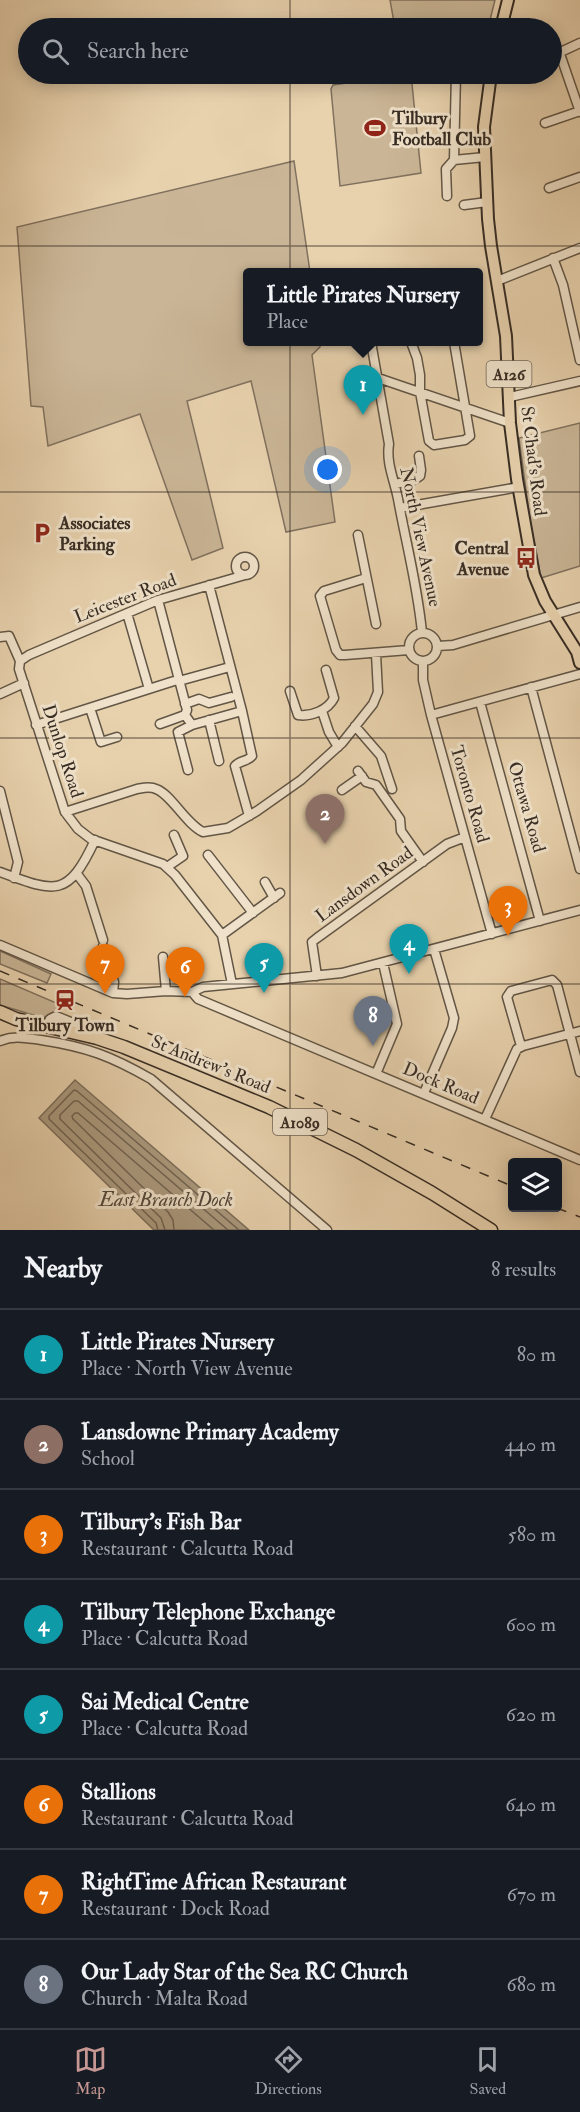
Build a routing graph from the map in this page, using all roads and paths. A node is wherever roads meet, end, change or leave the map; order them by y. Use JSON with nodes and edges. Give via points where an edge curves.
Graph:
{"nodes":[{"id":1,"x":509,"y":0,"type":"edge"},
{"id":2,"x":504,"y":18,"type":"edge"},
{"id":3,"x":580,"y":43,"type":"edge"},
{"id":4,"x":562,"y":52,"type":"edge"},
{"id":5,"x":562,"y":69,"type":"edge"},
{"id":6,"x":456,"y":84,"type":"edge"},
{"id":7,"x":490,"y":84,"type":"edge"},
{"id":8,"x":580,"y":111,"type":"edge"},
{"id":9,"x":545,"y":123,"type":"dead end"},
{"id":10,"x":485,"y":157,"type":"junction"},
{"id":11,"x":454,"y":160,"type":"junction"},
{"id":12,"x":580,"y":177,"type":"edge"},
{"id":13,"x":549,"y":188,"type":"dead end"},
{"id":14,"x":447,"y":196,"type":"dead end"},
{"id":15,"x":487,"y":202,"type":"junction"},
{"id":16,"x":465,"y":205,"type":"dead end"},
{"id":17,"x":580,"y":248,"type":"edge"},
{"id":18,"x":553,"y":258,"type":"junction"},
{"id":19,"x":496,"y":281,"type":"junction"},
{"id":20,"x":372,"y":346,"type":"edge"},
{"id":21,"x":412,"y":346,"type":"edge"},
{"id":22,"x":455,"y":346,"type":"edge"},
{"id":23,"x":580,"y":360,"type":"edge"},
{"id":24,"x":378,"y":378,"type":"junction"},
{"id":25,"x":580,"y":381,"type":"edge"},
{"id":26,"x":420,"y":392,"type":"junction"},
{"id":27,"x":510,"y":397,"type":"junction"},
{"id":28,"x":465,"y":409,"type":"junction"},
{"id":29,"x":510,"y":423,"type":"junction"},
{"id":30,"x":418,"y":456,"type":"dead end"},
{"id":31,"x":395,"y":484,"type":"junction"},
{"id":32,"x":519,"y":488,"type":"junction"},
{"id":33,"x":400,"y":508,"type":"junction"},
{"id":34,"x":358,"y":535,"type":"dead end"},
{"id":35,"x":245,"y":575,"type":"dead end"},
{"id":36,"x":366,"y":578,"type":"junction"},
{"id":37,"x":209,"y":585,"type":"junction"},
{"id":38,"x":158,"y":600,"type":"junction"},
{"id":39,"x":580,"y":607,"type":"edge"},
{"id":40,"x":127,"y":613,"type":"junction"},
{"id":41,"x":554,"y":615,"type":"junction"},
{"id":42,"x":376,"y":624,"type":"dead end"},
{"id":43,"x":422,"y":633,"type":"junction"},
{"id":44,"x":0,"y":637,"type":"edge"},
{"id":45,"x":438,"y":646,"type":"junction"},
{"id":46,"x":409,"y":650,"type":"junction"},
{"id":47,"x":376,"y":654,"type":"junction"},
{"id":48,"x":20,"y":661,"type":"junction"},
{"id":49,"x":423,"y":661,"type":"junction"},
{"id":50,"x":580,"y":663,"type":"edge"},
{"id":51,"x":226,"y":668,"type":"dead end"},
{"id":52,"x":326,"y":670,"type":"dead end"},
{"id":53,"x":580,"y":674,"type":"edge"},
{"id":54,"x":177,"y":681,"type":"junction"},
{"id":55,"x":24,"y":683,"type":"junction"},
{"id":56,"x":531,"y":687,"type":"junction"},
{"id":57,"x":149,"y":689,"type":"junction"},
{"id":58,"x":290,"y":692,"type":"dead end"},
{"id":59,"x":0,"y":694,"type":"edge"},
{"id":60,"x":231,"y":697,"type":"dead end"},
{"id":61,"x":480,"y":702,"type":"junction"},
{"id":62,"x":185,"y":704,"type":"junction"},
{"id":63,"x":90,"y":708,"type":"junction"},
{"id":64,"x":242,"y":711,"type":"junction"},
{"id":65,"x":322,"y":711,"type":"junction"},
{"id":66,"x":185,"y":715,"type":"junction"},
{"id":67,"x":431,"y":715,"type":"junction"},
{"id":68,"x":208,"y":720,"type":"junction"},
{"id":69,"x":160,"y":724,"type":"dead end"},
{"id":70,"x":36,"y":725,"type":"junction"},
{"id":71,"x":192,"y":725,"type":"junction"},
{"id":72,"x":355,"y":726,"type":"junction"},
{"id":73,"x":117,"y":737,"type":"dead end"},
{"id":74,"x":338,"y":747,"type":"junction"},
{"id":75,"x":219,"y":761,"type":"dead end"},
{"id":76,"x":188,"y":770,"type":"dead end"},
{"id":77,"x":392,"y":789,"type":"dead end"},
{"id":78,"x":342,"y":790,"type":"dead end"},
{"id":79,"x":0,"y":791,"type":"edge"},
{"id":80,"x":65,"y":812,"type":"junction"},
{"id":81,"x":249,"y":816,"type":"junction"},
{"id":82,"x":174,"y":835,"type":"dead end"},
{"id":83,"x":465,"y":837,"type":"junction"},
{"id":84,"x":96,"y":840,"type":"junction"},
{"id":85,"x":208,"y":855,"type":"dead end"},
{"id":86,"x":423,"y":862,"type":"junction"},
{"id":87,"x":166,"y":867,"type":"junction"},
{"id":88,"x":580,"y":869,"type":"edge"},
{"id":89,"x":0,"y":872,"type":"edge"},
{"id":90,"x":77,"y":874,"type":"junction"},
{"id":91,"x":15,"y":878,"type":"junction"},
{"id":92,"x":265,"y":882,"type":"dead end"},
{"id":93,"x":580,"y":910,"type":"edge"},
{"id":94,"x":253,"y":913,"type":"junction"},
{"id":95,"x":540,"y":921,"type":"junction"},
{"id":96,"x":492,"y":934,"type":"junction"},
{"id":97,"x":222,"y":935,"type":"junction"},
{"id":98,"x":0,"y":945,"type":"edge"},
{"id":99,"x":434,"y":949,"type":"junction"},
{"id":100,"x":163,"y":957,"type":"dead end"},
{"id":101,"x":382,"y":963,"type":"junction"},
{"id":102,"x":317,"y":976,"type":"junction"},
{"id":103,"x":232,"y":984,"type":"junction"},
{"id":104,"x":166,"y":991,"type":"junction"},
{"id":105,"x":192,"y":992,"type":"junction"},
{"id":106,"x":116,"y":993,"type":"junction"},
{"id":107,"x":0,"y":1012,"type":"edge"},
{"id":108,"x":580,"y":1031,"type":"edge"},
{"id":109,"x":570,"y":1034,"type":"junction"},
{"id":110,"x":0,"y":1041,"type":"edge"},
{"id":111,"x":521,"y":1046,"type":"junction"},
{"id":112,"x":580,"y":1072,"type":"edge"},
{"id":113,"x":376,"y":1074,"type":"junction"},
{"id":114,"x":424,"y":1093,"type":"junction"},
{"id":115,"x":485,"y":1119,"type":"junction"},
{"id":116,"x":580,"y":1160,"type":"edge"},
{"id":117,"x":327,"y":1230,"type":"edge"},
{"id":118,"x":491,"y":1230,"type":"edge"}],
"edges":[{"from":1,"to":2,"type":"main road"},
{"from":3,"to":4,"type":"street"},
{"from":5,"to":8,"type":"street"},
{"from":6,"to":11,"type":"street"},
{"from":7,"to":10,"type":"main road","name":"St Chad's Road","number":"A126"},
{"from":8,"to":9,"type":"street"},
{"from":10,"to":11,"type":"street"},
{"from":10,"to":15,"type":"main road","name":"St Chad's Road","number":"A126"},
{"from":11,"to":14,"type":"street","via":[[446,169]]},
{"from":12,"to":13,"type":"street"},
{"from":15,"to":16,"type":"street"},
{"from":15,"to":19,"type":"main road","name":"St Chad's Road","number":"A126"},
{"from":17,"to":18,"type":"street"},
{"from":18,"to":19,"type":"street"},
{"from":18,"to":23,"type":"street"},
{"from":19,"to":27,"type":"main road","name":"St Chad's Road","number":"A126","via":[[507,342]]},
{"from":20,"to":24,"type":"street","name":"North View Avenue"},
{"from":21,"to":26,"type":"street"},
{"from":22,"to":28,"type":"street"},
{"from":24,"to":26,"type":"street"},
{"from":24,"to":31,"type":"street","name":"North View Avenue","via":[[389,444],[387,457]]},
{"from":25,"to":27,"type":"street"},
{"from":26,"to":28,"type":"street"},
{"from":26,"to":28,"type":"street","via":[[432,444],[468,439]]},
{"from":27,"to":29,"type":"main road","name":"St Chad's Road","number":"A126"},
{"from":28,"to":29,"type":"street"},
{"from":29,"to":32,"type":"main road","name":"St Chad's Road","number":"A126"},
{"from":30,"to":31,"type":"street","via":[[420,476]]},
{"from":31,"to":33,"type":"street","name":"North View Avenue"},
{"from":32,"to":33,"type":"street"},
{"from":32,"to":41,"type":"main road","name":"St Chad's Road","number":"A126","via":[[534,575]]},
{"from":33,"to":43,"type":"street","name":"North View Avenue"},
{"from":34,"to":36,"type":"street"},
{"from":35,"to":37,"type":"street","name":"Leicester Road"},
{"from":36,"to":42,"type":"street"},
{"from":36,"to":47,"type":"street","via":[[324,591],[320,596],[340,655]]},
{"from":37,"to":38,"type":"street","name":"Leicester Road"},
{"from":37,"to":64,"type":"street"},
{"from":38,"to":40,"type":"street","name":"Leicester Road"},
{"from":38,"to":54,"type":"street"},
{"from":39,"to":41,"type":"street"},
{"from":40,"to":48,"type":"street","name":"Leicester Road"},
{"from":40,"to":57,"type":"street"},
{"from":41,"to":45,"type":"street"},
{"from":41,"to":50,"type":"main road","name":"St Chad's Road","number":"A126"},
{"from":43,"to":45,"type":"street","via":[[432,635]]},
{"from":43,"to":46,"type":"street","via":[[412,638]]},
{"from":44,"to":48,"type":"street","name":"Dunlop Road","via":[[9,636]]},
{"from":45,"to":49,"type":"street","via":[[432,658]]},
{"from":46,"to":47,"type":"street"},
{"from":46,"to":49,"type":"street","via":[[414,658]]},
{"from":47,"to":72,"type":"street","via":[[378,692]]},
{"from":48,"to":55,"type":"street","name":"Dunlop Road"},
{"from":49,"to":67,"type":"street","name":"Toronto Road"},
{"from":51,"to":54,"type":"street"},
{"from":52,"to":65,"type":"street","via":[[334,698]]},
{"from":53,"to":56,"type":"street"},
{"from":54,"to":57,"type":"street"},
{"from":54,"to":62,"type":"street"},
{"from":55,"to":59,"type":"street"},
{"from":55,"to":70,"type":"street","name":"Dunlop Road"},
{"from":56,"to":61,"type":"street"},
{"from":56,"to":88,"type":"street"},
{"from":57,"to":63,"type":"street"},
{"from":58,"to":65,"type":"street","via":[[298,715]]},
{"from":60,"to":62,"type":"street"},
{"from":61,"to":67,"type":"street"},
{"from":61,"to":95,"type":"street","name":"Ottawa Road"},
{"from":62,"to":66,"type":"street"},
{"from":63,"to":70,"type":"street"},
{"from":63,"to":73,"type":"street","via":[[101,742]]},
{"from":64,"to":68,"type":"street"},
{"from":64,"to":81,"type":"street","via":[[252,756],[235,766]]},
{"from":65,"to":74,"type":"street"},
{"from":66,"to":69,"type":"street"},
{"from":66,"to":71,"type":"street"},
{"from":67,"to":83,"type":"street","name":"Toronto Road"},
{"from":68,"to":71,"type":"street"},
{"from":68,"to":75,"type":"street"},
{"from":70,"to":80,"type":"street","name":"Dunlop Road"},
{"from":71,"to":76,"type":"street","via":[[178,732]]},
{"from":72,"to":74,"type":"street"},
{"from":72,"to":77,"type":"street","via":[[381,756]]},
{"from":74,"to":81,"type":"street","via":[[301,780]]},
{"from":78,"to":86,"type":"street","via":[[360,774],[366,782],[376,785]]},
{"from":79,"to":91,"type":"street","via":[[18,862]]},
{"from":80,"to":81,"type":"street","via":[[148,787],[162,791],[187,821],[203,832],[228,828]]},
{"from":80,"to":84,"type":"street","name":"Dunlop Road","via":[[78,829]]},
{"from":82,"to":87,"type":"street","via":[[183,856]]},
{"from":83,"to":86,"type":"street","name":"Lansdown Road","via":[[447,844]]},
{"from":83,"to":96,"type":"street","name":"Toronto Road"},
{"from":84,"to":87,"type":"street","name":"Dunlop Road"},
{"from":84,"to":90,"type":"street"},
{"from":85,"to":94,"type":"street"},
{"from":86,"to":102,"type":"street","name":"Lansdown Road","via":[[312,942]]},
{"from":87,"to":97,"type":"street","name":"Dunlop Road"},
{"from":89,"to":91,"type":"street"},
{"from":90,"to":91,"type":"street","via":[[67,882],[48,887]]},
{"from":90,"to":106,"type":"street","via":[[86,886]]},
{"from":92,"to":94,"type":"street","via":[[277,895]]},
{"from":93,"to":95,"type":"street"},
{"from":94,"to":97,"type":"street"},
{"from":95,"to":96,"type":"street"},
{"from":96,"to":99,"type":"street"},
{"from":97,"to":103,"type":"street","name":"Dunlop Road"},
{"from":98,"to":106,"type":"street"},
{"from":99,"to":101,"type":"street"},
{"from":99,"to":114,"type":"street","via":[[453,1018]]},
{"from":100,"to":104,"type":"street"},
{"from":101,"to":102,"type":"street"},
{"from":101,"to":113,"type":"street","via":[[397,1024]]},
{"from":102,"to":103,"type":"street"},
{"from":103,"to":105,"type":"street"},
{"from":104,"to":105,"type":"street"},
{"from":104,"to":106,"type":"street"},
{"from":105,"to":113,"type":"street","name":"Dock Road","via":[[198,999]]},
{"from":107,"to":118,"type":"highway","name":"St Andrew's Road","number":"A1089","via":[[97,1038],[269,1107],[315,1128]]},
{"from":108,"to":109,"type":"street"},
{"from":109,"to":111,"type":"street"},
{"from":109,"to":111,"type":"street","via":[[557,985],[552,980],[511,992],[507,997]]},
{"from":109,"to":112,"type":"street"},
{"from":110,"to":117,"type":"street","via":[[16,1036],[79,1046],[151,1079]]},
{"from":111,"to":115,"type":"street"},
{"from":113,"to":114,"type":"street","name":"Dock Road"},
{"from":114,"to":115,"type":"street","name":"Dock Road"},
{"from":115,"to":116,"type":"street","name":"Dock Road"}]}
